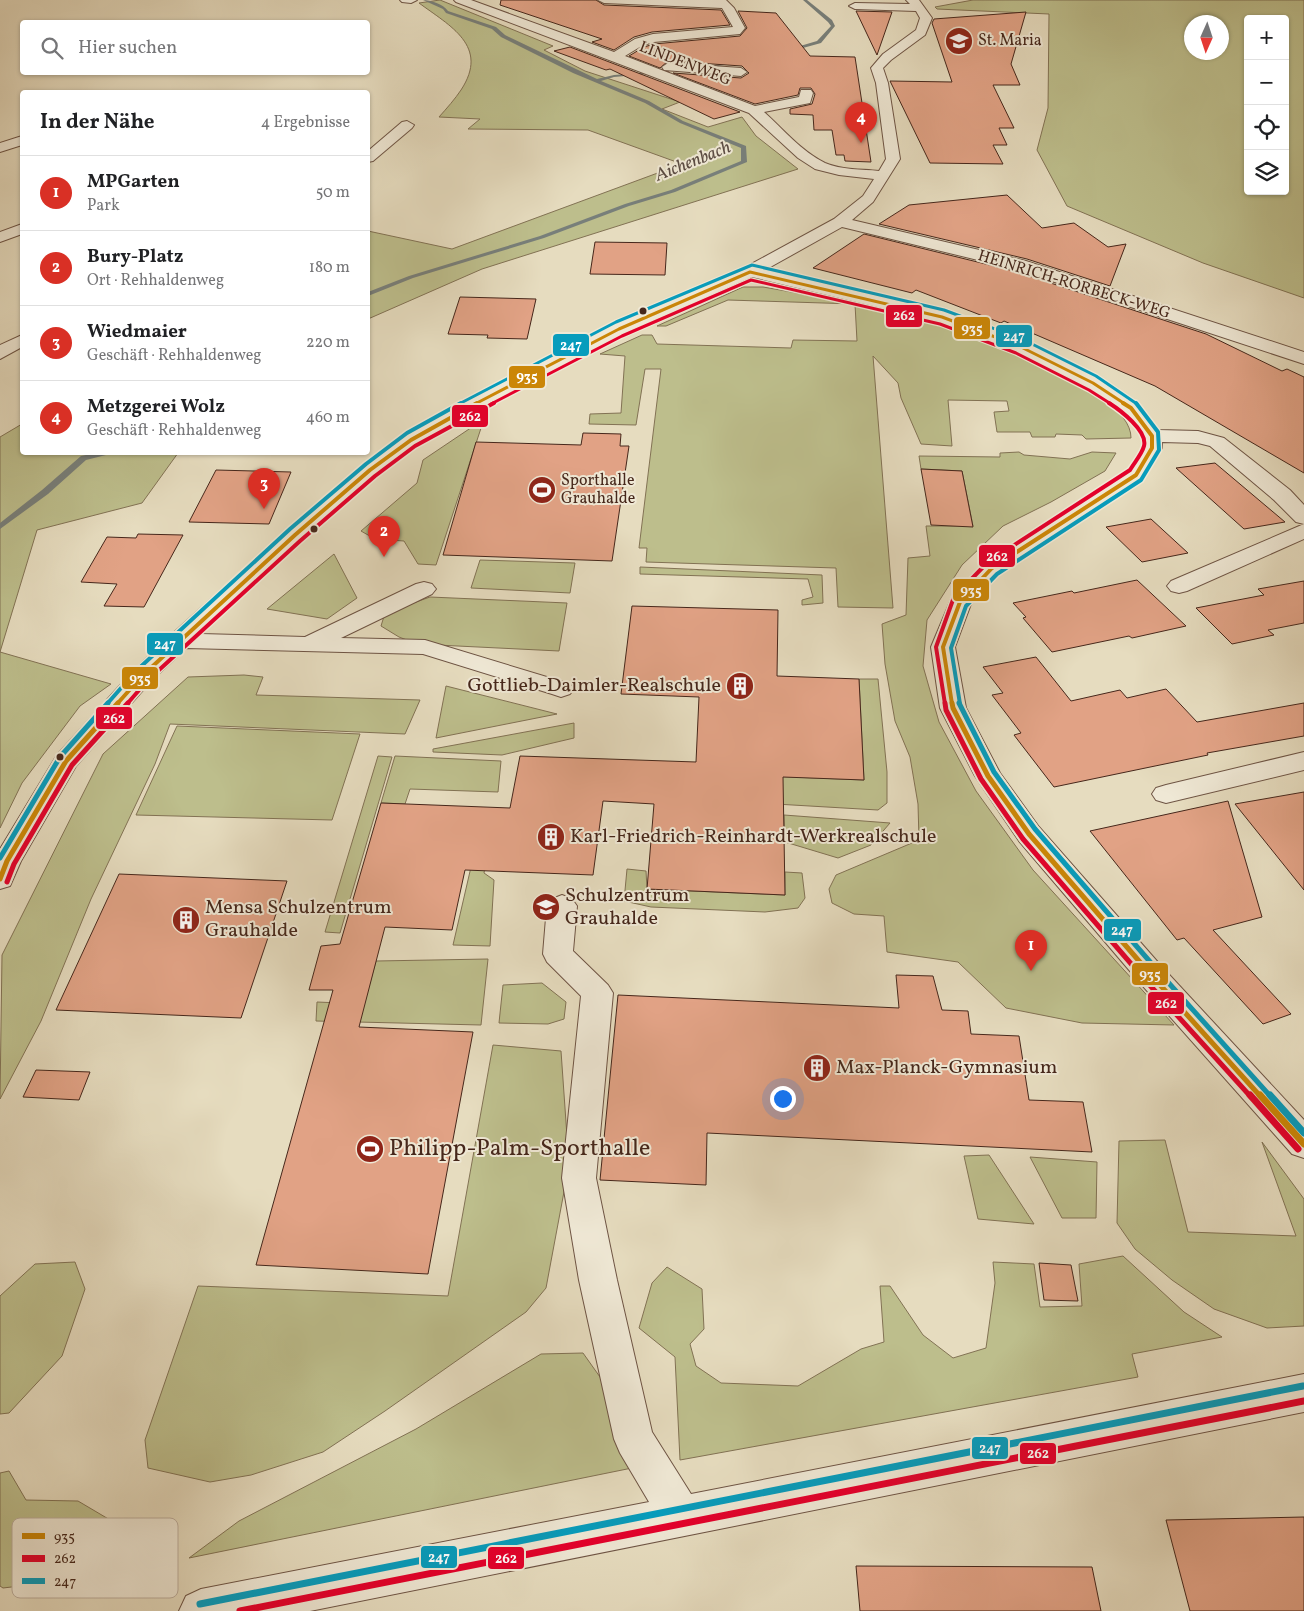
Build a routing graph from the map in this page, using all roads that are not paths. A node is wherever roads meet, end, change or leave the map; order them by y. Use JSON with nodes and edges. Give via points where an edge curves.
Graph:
{"nodes":[{"id":1,"x":406,"y":0,"type":"edge"},
{"id":2,"x":411,"y":0,"type":"edge"},
{"id":3,"x":460,"y":0,"type":"edge"},
{"id":4,"x":604,"y":0,"type":"edge"},
{"id":5,"x":723,"y":2,"type":"edge"},
{"id":6,"x":916,"y":4,"type":"edge"},
{"id":7,"x":855,"y":6,"type":"dead end"},
{"id":8,"x":615,"y":57,"type":"junction"},
{"id":9,"x":651,"y":70,"type":"junction"},
{"id":10,"x":741,"y":72,"type":"dead end"},
{"id":11,"x":705,"y":83,"type":"dead end"},
{"id":12,"x":689,"y":84,"type":"junction"},
{"id":13,"x":806,"y":93,"type":"dead end"},
{"id":14,"x":755,"y":115,"type":"junction"},
{"id":15,"x":408,"y":125,"type":"dead end"},
{"id":16,"x":800,"y":132,"type":"dead end"},
{"id":17,"x":781,"y":134,"type":"junction"},
{"id":18,"x":20,"y":141,"type":"edge"},
{"id":19,"x":0,"y":148,"type":"edge"},
{"id":20,"x":370,"y":156,"type":"edge"},
{"id":21,"x":884,"y":176,"type":"junction"},
{"id":22,"x":840,"y":222,"type":"junction"},
{"id":23,"x":20,"y":230,"type":"edge"},
{"id":24,"x":0,"y":238,"type":"edge"},
{"id":25,"x":750,"y":272,"type":"junction"},
{"id":26,"x":20,"y":341,"type":"edge"},
{"id":27,"x":0,"y":353,"type":"edge"},
{"id":28,"x":1304,"y":358,"type":"edge"},
{"id":29,"x":1152,"y":436,"type":"junction"},
{"id":30,"x":1304,"y":517,"type":"edge"},
{"id":31,"x":1304,"y":531,"type":"edge"},
{"id":32,"x":1179,"y":586,"type":"dead end"},
{"id":33,"x":424,"y":589,"type":"dead end"},
{"id":34,"x":179,"y":641,"type":"junction"},
{"id":35,"x":310,"y":644,"type":"junction"},
{"id":36,"x":561,"y":689,"type":"dead end"},
{"id":37,"x":1304,"y":761,"type":"edge"},
{"id":38,"x":1166,"y":794,"type":"dead end"},
{"id":39,"x":0,"y":879,"type":"edge"},
{"id":40,"x":562,"y":906,"type":"dead end"},
{"id":41,"x":1304,"y":1144,"type":"edge"},
{"id":42,"x":1304,"y":1394,"type":"edge"},
{"id":43,"x":682,"y":1517,"type":"junction"},
{"id":44,"x":201,"y":1611,"type":"edge"}],
"edges":[{"from":1,"to":2,"type":"street"},
{"from":3,"to":8,"type":"street","name":"LINDENWEG"},
{"from":4,"to":5,"type":"street"},
{"from":5,"to":8,"type":"street","via":[[739,28],[736,31],[653,38],[639,42]]},
{"from":6,"to":7,"type":"street"},
{"from":6,"to":21,"type":"street","via":[[926,18],[921,32],[877,68],[893,159]]},
{"from":8,"to":9,"type":"street","name":"LINDENWEG"},
{"from":9,"to":10,"type":"street","via":[[668,67]]},
{"from":9,"to":12,"type":"street","name":"LINDENWEG"},
{"from":11,"to":12,"type":"street"},
{"from":12,"to":14,"type":"street","name":"LINDENWEG"},
{"from":13,"to":14,"type":"street","via":[[805,100]]},
{"from":14,"to":17,"type":"street","name":"LINDENWEG"},
{"from":15,"to":20,"type":"street"},
{"from":16,"to":17,"type":"street"},
{"from":17,"to":21,"type":"street","name":"LINDENWEG","via":[[820,166]]},
{"from":18,"to":19,"type":"street"},
{"from":21,"to":22,"type":"street","via":[[868,199]]},
{"from":22,"to":25,"type":"street"},
{"from":22,"to":28,"type":"street","name":"HEINRICH-RORBECK-WEG","via":[[1020,265]]},
{"from":23,"to":24,"type":"street"},
{"from":25,"to":29,"type":"street","via":[[942,317],[1019,346],[1093,383],[1131,408]]},
{"from":25,"to":34,"type":"street","via":[[619,329],[491,395],[394,451],[295,535]]},
{"from":26,"to":27,"type":"street"},
{"from":29,"to":30,"type":"street","via":[[1198,437],[1217,442],[1282,494]]},
{"from":29,"to":41,"type":"street","via":[[1152,448],[1136,475],[992,568],[960,602],[943,647],[953,708],[988,776],[1029,834]]},
{"from":31,"to":32,"type":"street"},
{"from":33,"to":35,"type":"street"},
{"from":34,"to":35,"type":"street"},
{"from":34,"to":39,"type":"street","via":[[142,676],[66,761],[7,861]]},
{"from":35,"to":36,"type":"street","via":[[424,647]]},
{"from":37,"to":38,"type":"street"},
{"from":40,"to":43,"type":"street","via":[[558,954],[597,993],[579,1178],[598,1280],[634,1439]]},
{"from":42,"to":43,"type":"street"},
{"from":43,"to":44,"type":"street"}]}
